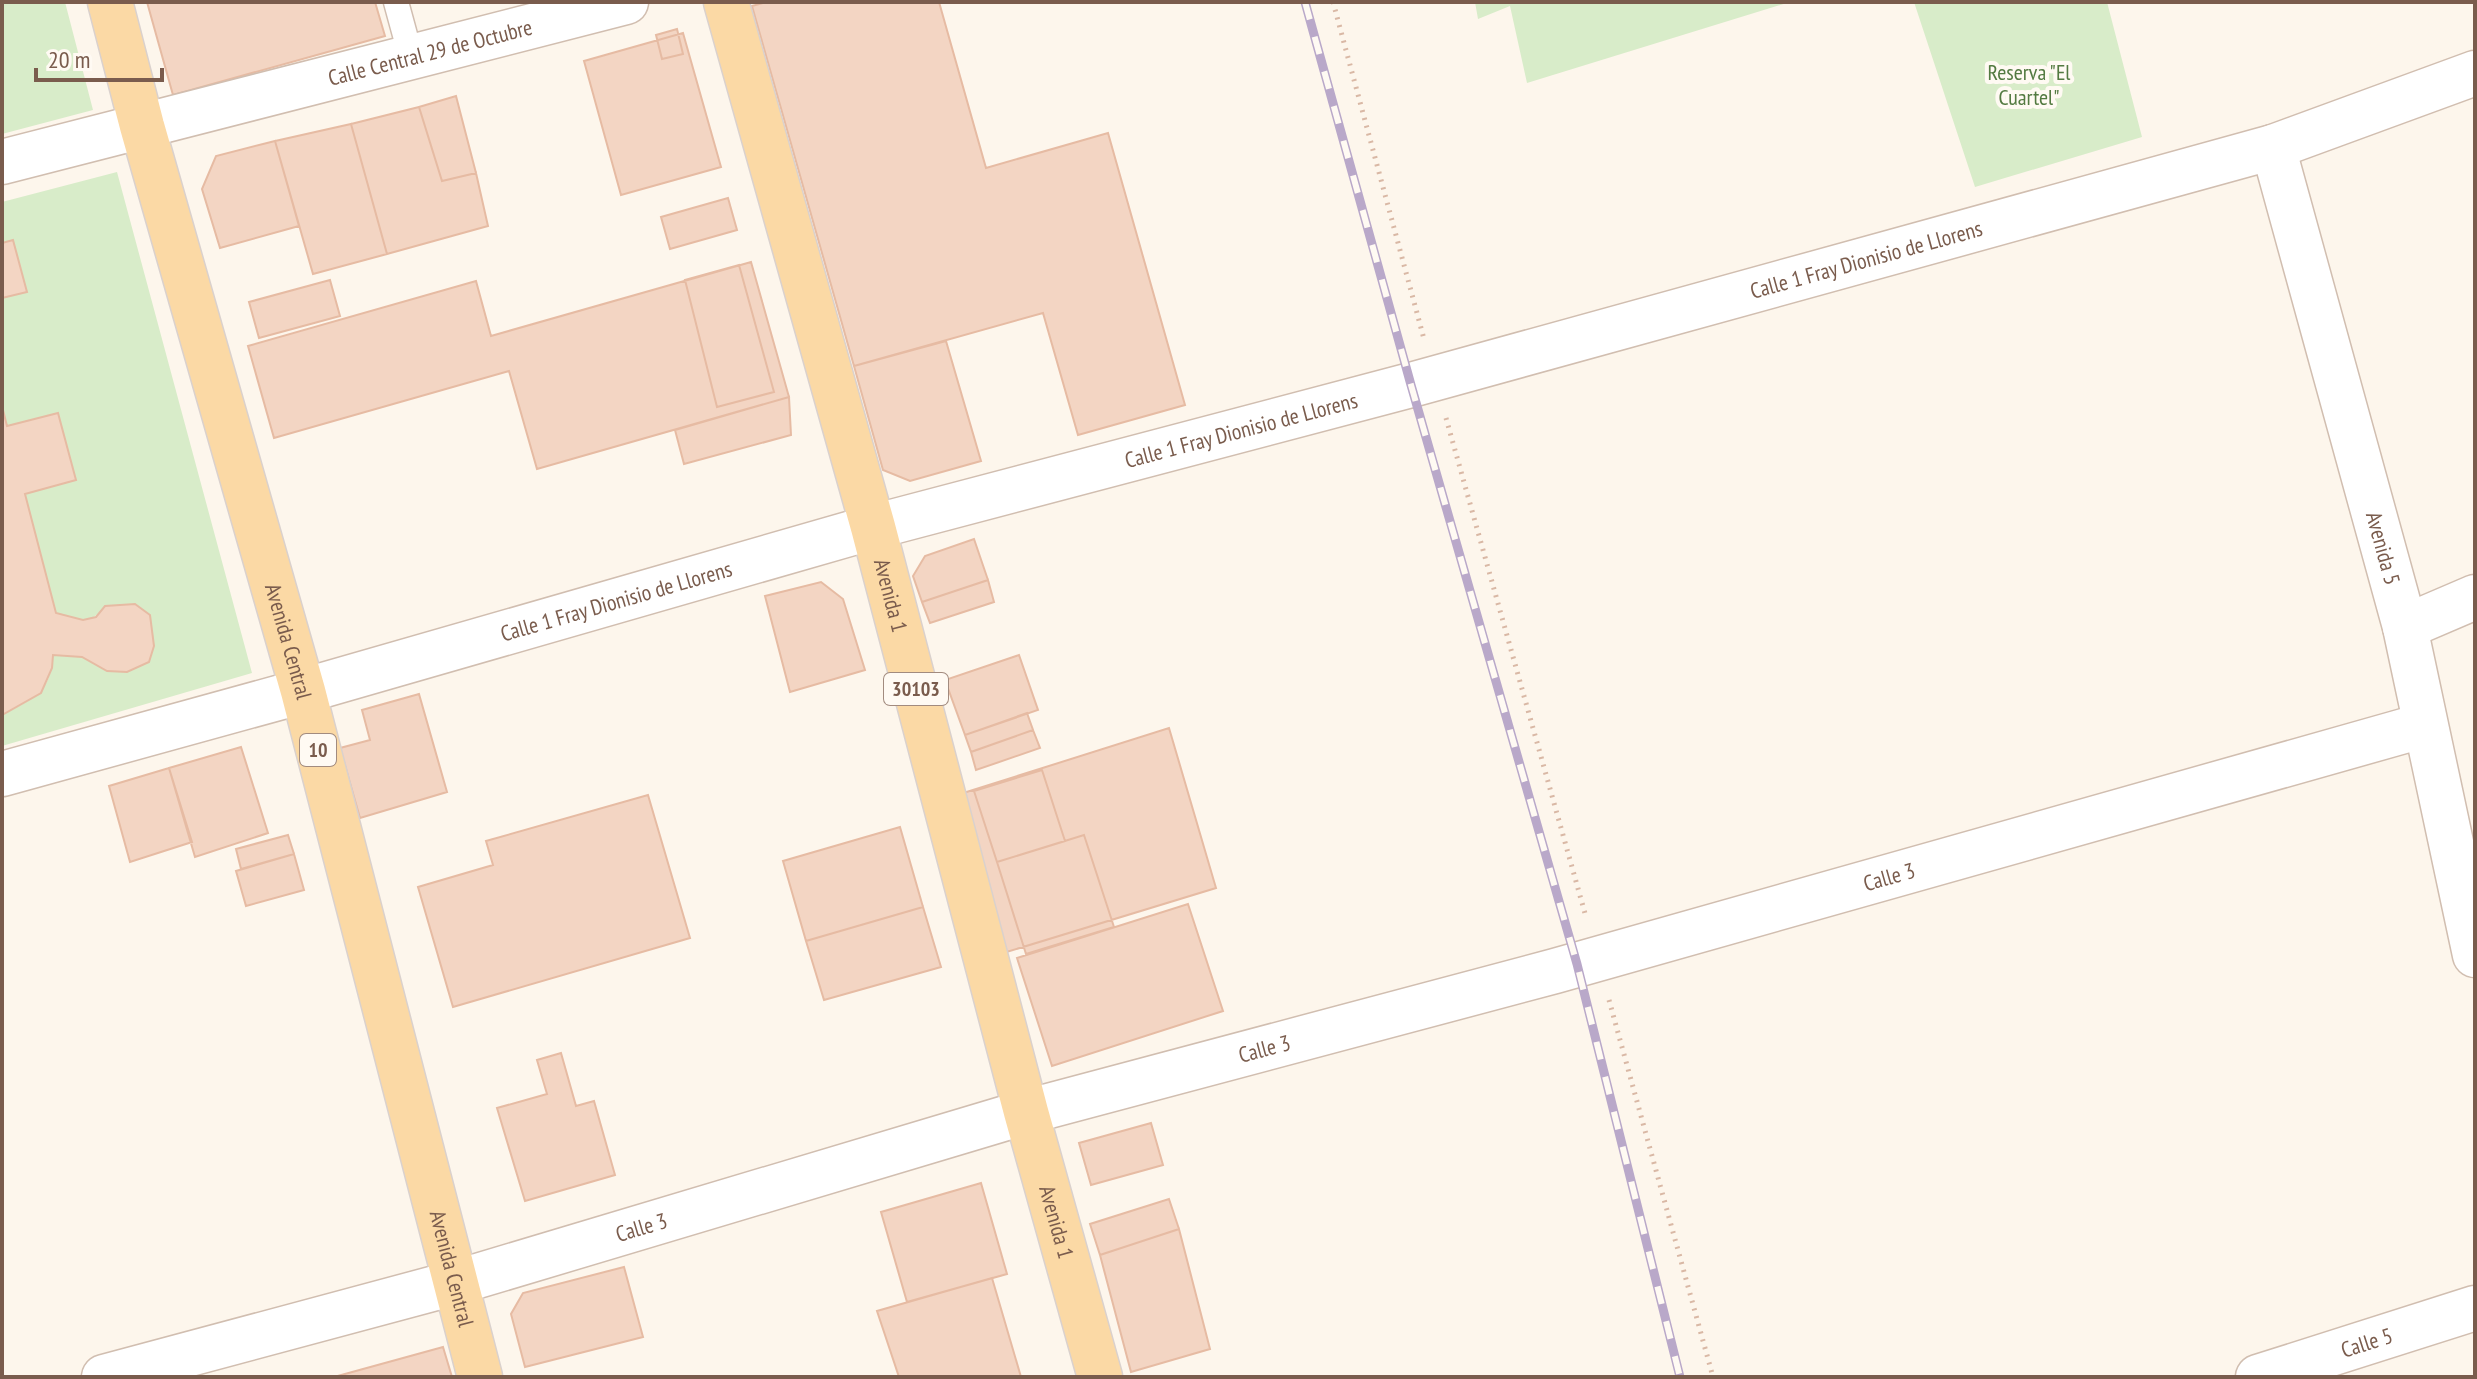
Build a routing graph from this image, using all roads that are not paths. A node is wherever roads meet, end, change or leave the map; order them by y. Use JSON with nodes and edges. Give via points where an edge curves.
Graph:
{"nodes":[{"id":1,"x":110,"y":2,"type":"edge"},
{"id":2,"x":396,"y":2,"type":"edge"},
{"id":3,"x":626,"y":2,"type":"edge"},
{"id":4,"x":726,"y":2,"type":"edge"},
{"id":5,"x":411,"y":57,"type":"junction"},
{"id":6,"x":2475,"y":73,"type":"edge"},
{"id":7,"x":142,"y":126,"type":"junction"},
{"id":8,"x":2273,"y":147,"type":"junction"},
{"id":9,"x":2,"y":162,"type":"edge"},
{"id":10,"x":873,"y":527,"type":"junction"},
{"id":11,"x":2475,"y":597,"type":"edge"},
{"id":12,"x":2405,"y":627,"type":"junction"},
{"id":13,"x":303,"y":691,"type":"junction"},
{"id":14,"x":2425,"y":725,"type":"junction"},
{"id":15,"x":2,"y":774,"type":"edge"},
{"id":16,"x":2475,"y":955,"type":"edge"},
{"id":17,"x":1026,"y":1112,"type":"junction"},
{"id":18,"x":454,"y":1283,"type":"junction"},
{"id":19,"x":2475,"y":1308,"type":"edge"},
{"id":20,"x":104,"y":1377,"type":"edge"},
{"id":21,"x":480,"y":1377,"type":"edge"},
{"id":22,"x":1100,"y":1377,"type":"edge"},
{"id":23,"x":2258,"y":1377,"type":"edge"}],
"edges":[{"from":1,"to":7,"type":"main road","name":"Avenida Central","number":"10"},
{"from":2,"to":5,"type":"lane"},
{"from":3,"to":5,"type":"street","name":"Calle Central 29 de Octubre"},
{"from":4,"to":10,"type":"main road","name":"Avenida 1","number":"30103"},
{"from":5,"to":7,"type":"street","name":"Calle Central 29 de Octubre"},
{"from":6,"to":8,"type":"street","name":"Calle 1 Fray Dionisio de Llorens"},
{"from":7,"to":9,"type":"street","name":"Calle Central 29 de Octubre"},
{"from":7,"to":13,"type":"main road","name":"Avenida Central","number":"10"},
{"from":8,"to":10,"type":"street","name":"Calle 1 Fray Dionisio de Llorens"},
{"from":8,"to":12,"type":"street","name":"Avenida 5"},
{"from":10,"to":13,"type":"street","name":"Calle 1 Fray Dionisio de Llorens"},
{"from":10,"to":17,"type":"main road","name":"Avenida 1","number":"30103"},
{"from":11,"to":12,"type":"street"},
{"from":12,"to":14,"type":"street","name":"Avenida 5"},
{"from":13,"to":15,"type":"street","name":"Calle 1 Fray Dionisio de Llorens"},
{"from":13,"to":18,"type":"main road","name":"Avenida Central","number":"10"},
{"from":14,"to":16,"type":"street","name":"Avenida 5"},
{"from":14,"to":17,"type":"street","name":"Calle 3","via":[[1598,958]]},
{"from":17,"to":18,"type":"street","name":"Calle 3"},
{"from":17,"to":22,"type":"main road","name":"Avenida 1","number":"30103"},
{"from":18,"to":20,"type":"street","name":"Calle 3"},
{"from":18,"to":21,"type":"main road","name":"Avenida Central","number":"10"},
{"from":19,"to":23,"type":"street","name":"Calle 5"}]}
